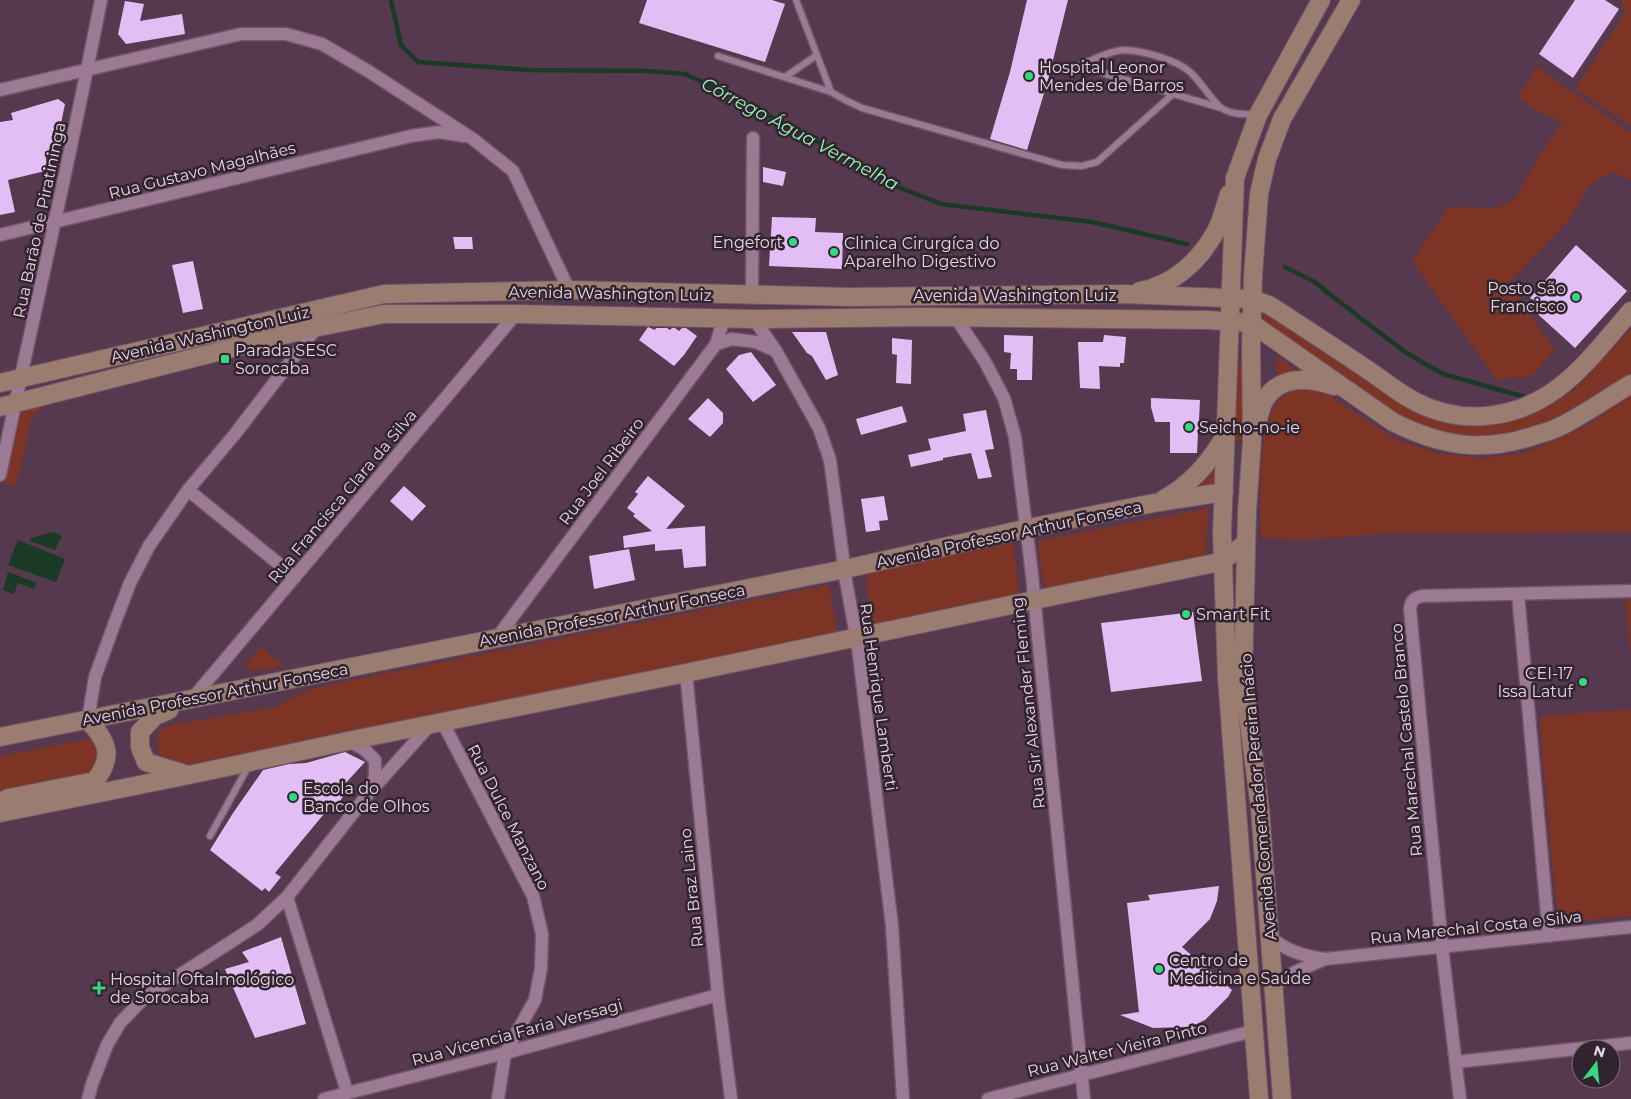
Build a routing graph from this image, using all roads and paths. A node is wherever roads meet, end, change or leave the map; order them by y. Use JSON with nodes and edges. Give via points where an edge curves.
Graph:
{"nodes":[{"id":1,"x":101,"y":0,"type":"edge"},
{"id":2,"x":796,"y":0,"type":"edge"},
{"id":3,"x":1321,"y":0,"type":"edge"},
{"id":4,"x":1351,"y":0,"type":"edge"},
{"id":5,"x":817,"y":55,"type":"junction"},
{"id":6,"x":718,"y":56,"type":"dead end"},
{"id":7,"x":87,"y":69,"type":"junction"},
{"id":8,"x":785,"y":77,"type":"junction"},
{"id":9,"x":0,"y":90,"type":"edge"},
{"id":10,"x":831,"y":92,"type":"junction"},
{"id":11,"x":1173,"y":94,"type":"junction"},
{"id":12,"x":417,"y":102,"type":"junction"},
{"id":13,"x":1221,"y":108,"type":"junction"},
{"id":14,"x":1258,"y":115,"type":"junction"},
{"id":15,"x":411,"y":136,"type":"junction"},
{"id":16,"x":753,"y":138,"type":"dead end"},
{"id":17,"x":473,"y":139,"type":"junction"},
{"id":18,"x":1235,"y":178,"type":"junction"},
{"id":19,"x":55,"y":222,"type":"junction"},
{"id":20,"x":0,"y":235,"type":"edge"},
{"id":21,"x":569,"y":290,"type":"junction"},
{"id":22,"x":1123,"y":294,"type":"junction"},
{"id":23,"x":752,"y":295,"type":"junction"},
{"id":24,"x":1231,"y":299,"type":"junction"},
{"id":25,"x":1252,"y":300,"type":"junction"},
{"id":26,"x":1631,"y":311,"type":"edge"},
{"id":27,"x":516,"y":314,"type":"junction"},
{"id":28,"x":724,"y":318,"type":"junction"},
{"id":29,"x":956,"y":318,"type":"junction"},
{"id":30,"x":754,"y":319,"type":"junction"},
{"id":31,"x":1230,"y":321,"type":"junction"},
{"id":32,"x":1251,"y":323,"type":"junction"},
{"id":33,"x":317,"y":327,"type":"junction"},
{"id":34,"x":716,"y":344,"type":"junction"},
{"id":35,"x":776,"y":350,"type":"junction"},
{"id":36,"x":20,"y":377,"type":"junction"},
{"id":37,"x":0,"y":382,"type":"edge"},
{"id":38,"x":1631,"y":384,"type":"edge"},
{"id":39,"x":1354,"y":395,"type":"junction"},
{"id":40,"x":7,"y":406,"type":"edge"},
{"id":41,"x":1226,"y":433,"type":"junction"},
{"id":42,"x":1252,"y":440,"type":"junction"},
{"id":43,"x":0,"y":475,"type":"edge"},
{"id":44,"x":188,"y":490,"type":"junction"},
{"id":45,"x":1224,"y":492,"type":"junction"},
{"id":46,"x":1158,"y":502,"type":"junction"},
{"id":47,"x":1247,"y":512,"type":"junction"},
{"id":48,"x":1026,"y":528,"type":"junction"},
{"id":49,"x":1246,"y":543,"type":"junction"},
{"id":50,"x":1222,"y":561,"type":"junction"},
{"id":51,"x":845,"y":569,"type":"junction"},
{"id":52,"x":295,"y":577,"type":"junction"},
{"id":53,"x":1631,"y":592,"type":"edge"},
{"id":54,"x":1518,"y":594,"type":"junction"},
{"id":55,"x":1034,"y":600,"type":"junction"},
{"id":56,"x":855,"y":637,"type":"junction"},
{"id":57,"x":496,"y":639,"type":"junction"},
{"id":58,"x":686,"y":673,"type":"junction"},
{"id":59,"x":192,"y":699,"type":"junction"},
{"id":60,"x":88,"y":720,"type":"junction"},
{"id":61,"x":436,"y":724,"type":"junction"},
{"id":62,"x":0,"y":737,"type":"edge"},
{"id":63,"x":348,"y":741,"type":"junction"},
{"id":64,"x":251,"y":762,"type":"junction"},
{"id":65,"x":189,"y":775,"type":"junction"},
{"id":66,"x":368,"y":794,"type":"junction"},
{"id":67,"x":0,"y":802,"type":"edge"},
{"id":68,"x":0,"y":812,"type":"edge"},
{"id":69,"x":210,"y":836,"type":"dead end"},
{"id":70,"x":287,"y":897,"type":"junction"},
{"id":71,"x":1631,"y":927,"type":"edge"},
{"id":72,"x":1549,"y":936,"type":"junction"},
{"id":73,"x":1271,"y":938,"type":"junction"},
{"id":74,"x":1248,"y":947,"type":"junction"},
{"id":75,"x":1442,"y":947,"type":"junction"},
{"id":76,"x":1325,"y":959,"type":"junction"},
{"id":77,"x":1273,"y":979,"type":"junction"},
{"id":78,"x":718,"y":995,"type":"junction"},
{"id":79,"x":1253,"y":1030,"type":"junction"},
{"id":80,"x":1631,"y":1043,"type":"edge"},
{"id":81,"x":504,"y":1053,"type":"junction"},
{"id":82,"x":1456,"y":1062,"type":"junction"},
{"id":83,"x":1080,"y":1074,"type":"junction"},
{"id":84,"x":347,"y":1092,"type":"junction"},
{"id":85,"x":88,"y":1099,"type":"edge"},
{"id":86,"x":324,"y":1099,"type":"edge"},
{"id":87,"x":498,"y":1099,"type":"edge"},
{"id":88,"x":731,"y":1099,"type":"edge"},
{"id":89,"x":903,"y":1099,"type":"edge"},
{"id":90,"x":988,"y":1099,"type":"edge"},
{"id":91,"x":1084,"y":1099,"type":"edge"},
{"id":92,"x":1259,"y":1099,"type":"edge"},
{"id":93,"x":1282,"y":1099,"type":"edge"},
{"id":94,"x":1460,"y":1099,"type":"edge"}],
"edges":[{"from":1,"to":7,"type":"street","name":"Rua Barão de Piratininga"},
{"from":2,"to":5,"type":"lane"},
{"from":3,"to":14,"type":"main road","name":"Avenida Comendador Pereira Inácio"},
{"from":4,"to":25,"type":"main road","name":"Avenida Comendador Pereira Inácio","via":[[1282,119],[1267,159],[1259,194]]},
{"from":5,"to":8,"type":"lane"},
{"from":5,"to":10,"type":"lane"},
{"from":6,"to":8,"type":"lane"},
{"from":7,"to":9,"type":"street"},
{"from":7,"to":12,"type":"street","via":[[241,34],[286,34],[322,44]]},
{"from":7,"to":19,"type":"street","name":"Rua Barão de Piratininga"},
{"from":8,"to":10,"type":"lane"},
{"from":10,"to":11,"type":"lane","via":[[862,108],[1062,165],[1082,166],[1097,162]]},
{"from":11,"to":13,"type":"lane"},
{"from":11,"to":13,"type":"lane","via":[[1078,66],[1124,50],[1170,61],[1188,70]]},
{"from":12,"to":15,"type":"street","via":[[426,117],[425,125]]},
{"from":12,"to":17,"type":"street"},
{"from":13,"to":14,"type":"lane","via":[[1232,113]]},
{"from":14,"to":18,"type":"main road","name":"Avenida Comendador Pereira Inácio"},
{"from":15,"to":17,"type":"street","name":"Rua Gustavo Magalhães","via":[[439,132]]},
{"from":15,"to":19,"type":"street","name":"Rua Gustavo Magalhães"},
{"from":16,"to":23,"type":"street"},
{"from":17,"to":21,"type":"street","via":[[513,171]]},
{"from":18,"to":22,"type":"main road","via":[[1216,230],[1198,258],[1176,276],[1152,289]]},
{"from":18,"to":24,"type":"main road","name":"Avenida Comendador Pereira Inácio"},
{"from":19,"to":20,"type":"street","name":"Rua Gustavo Magalhães"},
{"from":19,"to":36,"type":"street","name":"Rua Barão de Piratininga"},
{"from":21,"to":23,"type":"main road","name":"Avenida Washington Luiz"},
{"from":21,"to":36,"type":"main road","name":"Avenida Washington Luiz","via":[[384,294]]},
{"from":22,"to":23,"type":"main road","name":"Avenida Washington Luiz"},
{"from":22,"to":24,"type":"main road","name":"Avenida Washington Luiz"},
{"from":24,"to":25,"type":"main road"},
{"from":24,"to":31,"type":"main road","name":"Avenida Comendador Pereira Inácio"},
{"from":25,"to":26,"type":"main road","via":[[1269,305],[1415,401],[1440,412],[1485,417],[1523,408],[1559,387],[1585,364]]},
{"from":25,"to":32,"type":"main road","name":"Avenida Comendador Pereira Inácio"},
{"from":27,"to":28,"type":"main road","name":"Avenida Washington Luiz"},
{"from":27,"to":33,"type":"main road","name":"Avenida Washington Luiz","via":[[384,314]]},
{"from":27,"to":52,"type":"street","name":"Rua Francisca Clara da Silva"},
{"from":28,"to":30,"type":"main road","name":"Avenida Washington Luiz"},
{"from":28,"to":34,"type":"street","name":"Rua Joel Ribeiro"},
{"from":29,"to":30,"type":"main road","name":"Avenida Washington Luiz"},
{"from":29,"to":31,"type":"main road","name":"Avenida Washington Luiz"},
{"from":29,"to":48,"type":"street","name":"Rua Sir Alexander Fleming","via":[[1004,398],[1015,437]]},
{"from":30,"to":35,"type":"street","name":"Rua Henrique Lamberti"},
{"from":31,"to":32,"type":"main road"},
{"from":31,"to":41,"type":"main road","name":"Avenida Comendador Pereira Inácio"},
{"from":32,"to":39,"type":"main road"},
{"from":32,"to":42,"type":"main road","name":"Avenida Comendador Pereira Inácio"},
{"from":33,"to":40,"type":"main road","name":"Avenida Washington Luiz"},
{"from":33,"to":44,"type":"street"},
{"from":34,"to":35,"type":"street","via":[[732,339],[756,342]]},
{"from":34,"to":57,"type":"street","name":"Rua Joel Ribeiro"},
{"from":35,"to":51,"type":"street","name":"Rua Henrique Lamberti","via":[[820,428],[830,460]]},
{"from":36,"to":37,"type":"main road","name":"Avenida Washington Luiz"},
{"from":36,"to":40,"type":"street","name":"Rua Barão de Piratininga"},
{"from":38,"to":39,"type":"main road","via":[[1558,427],[1513,442],[1486,446],[1452,444],[1414,433]]},
{"from":39,"to":42,"type":"main road","via":[[1322,382],[1298,379],[1285,382],[1264,401]]},
{"from":40,"to":43,"type":"street","name":"Rua Barão de Piratininga"},
{"from":41,"to":45,"type":"main road","name":"Avenida Comendador Pereira Inácio"},
{"from":41,"to":46,"type":"main road","via":[[1205,466],[1178,490]]},
{"from":42,"to":47,"type":"main road","name":"Avenida Comendador Pereira Inácio"},
{"from":44,"to":52,"type":"street"},
{"from":44,"to":60,"type":"street","via":[[149,546],[130,583],[95,677]]},
{"from":45,"to":46,"type":"main road","name":"Avenida Professor Arthur Fonseca"},
{"from":45,"to":47,"type":"main road"},
{"from":45,"to":50,"type":"main road","name":"Avenida Comendador Pereira Inácio"},
{"from":46,"to":48,"type":"main road","name":"Avenida Professor Arthur Fonseca"},
{"from":47,"to":49,"type":"main road","name":"Avenida Comendador Pereira Inácio"},
{"from":48,"to":51,"type":"main road","name":"Avenida Professor Arthur Fonseca"},
{"from":48,"to":55,"type":"street","name":"Rua Sir Alexander Fleming"},
{"from":49,"to":50,"type":"main road"},
{"from":49,"to":73,"type":"main road","name":"Avenida Comendador Pereira Inácio","via":[[1243,676],[1260,809]]},
{"from":50,"to":55,"type":"main road"},
{"from":50,"to":74,"type":"main road","name":"Avenida Comendador Pereira Inácio","via":[[1227,678]]},
{"from":51,"to":56,"type":"street","name":"Rua Henrique Lamberti"},
{"from":51,"to":57,"type":"main road","name":"Avenida Professor Arthur Fonseca"},
{"from":52,"to":59,"type":"street","name":"Rua Francisca Clara da Silva"},
{"from":53,"to":54,"type":"street","name":"Rua Marechal Castelo Branco"},
{"from":54,"to":72,"type":"street"},
{"from":54,"to":75,"type":"street","name":"Rua Marechal Castelo Branco","via":[[1422,596],[1411,604]]},
{"from":55,"to":56,"type":"main road"},
{"from":55,"to":83,"type":"street","name":"Rua Sir Alexander Fleming"},
{"from":56,"to":58,"type":"main road"},
{"from":56,"to":89,"type":"street","name":"Rua Henrique Lamberti","via":[[892,926]]},
{"from":57,"to":59,"type":"main road","name":"Avenida Professor Arthur Fonseca"},
{"from":58,"to":61,"type":"main road"},
{"from":58,"to":78,"type":"street","name":"Rua Braz Laino"},
{"from":59,"to":60,"type":"main road","name":"Avenida Professor Arthur Fonseca"},
{"from":59,"to":65,"type":"main road","via":[[155,716],[140,732],[140,747],[146,762]]},
{"from":60,"to":62,"type":"main road","name":"Avenida Professor Arthur Fonseca"},
{"from":60,"to":67,"type":"main road","via":[[100,734],[107,751],[104,769],[95,781]]},
{"from":61,"to":63,"type":"main road"},
{"from":61,"to":66,"type":"street"},
{"from":61,"to":81,"type":"street","name":"Rua Dulce Manzano","via":[[533,896],[542,934],[536,1000]]},
{"from":63,"to":64,"type":"main road"},
{"from":63,"to":66,"type":"street","via":[[364,749],[375,760],[375,776]]},
{"from":64,"to":65,"type":"main road"},
{"from":64,"to":69,"type":"lane"},
{"from":65,"to":68,"type":"main road"},
{"from":66,"to":70,"type":"street"},
{"from":70,"to":84,"type":"street"},
{"from":70,"to":85,"type":"street","via":[[257,925],[144,998],[127,1015],[107,1045]]},
{"from":71,"to":72,"type":"street","name":"Rua Marechal Costa e Silva"},
{"from":72,"to":75,"type":"street","name":"Rua Marechal Costa e Silva"},
{"from":73,"to":76,"type":"street","name":"Rua Marechal Costa e Silva","via":[[1296,953]]},
{"from":73,"to":77,"type":"main road","name":"Avenida Comendador Pereira Inácio"},
{"from":74,"to":77,"type":"main road","name":"Avenida Comendador Pereira Inácio"},
{"from":74,"to":79,"type":"main road","name":"Avenida Comendador Pereira Inácio"},
{"from":75,"to":76,"type":"street","name":"Rua Marechal Costa e Silva"},
{"from":75,"to":82,"type":"street"},
{"from":76,"to":77,"type":"street","name":"Rua Marechal Costa e Silva"},
{"from":77,"to":93,"type":"main road","name":"Avenida Comendador Pereira Inácio"},
{"from":78,"to":81,"type":"street","name":"Rua Vicencia Faria Verssagi"},
{"from":78,"to":88,"type":"street","name":"Rua Braz Laino"},
{"from":79,"to":83,"type":"street","name":"Rua Walter Vieira Pinto"},
{"from":79,"to":92,"type":"main road","name":"Avenida Comendador Pereira Inácio"},
{"from":80,"to":82,"type":"street"},
{"from":81,"to":84,"type":"street","name":"Rua Vicencia Faria Verssagi"},
{"from":81,"to":87,"type":"street","name":"Rua Dulce Manzano"},
{"from":82,"to":94,"type":"street"},
{"from":83,"to":90,"type":"street","name":"Rua Walter Vieira Pinto"},
{"from":83,"to":91,"type":"street","name":"Rua Sir Alexander Fleming"},
{"from":84,"to":86,"type":"street","name":"Rua Vicencia Faria Verssagi"}]}
